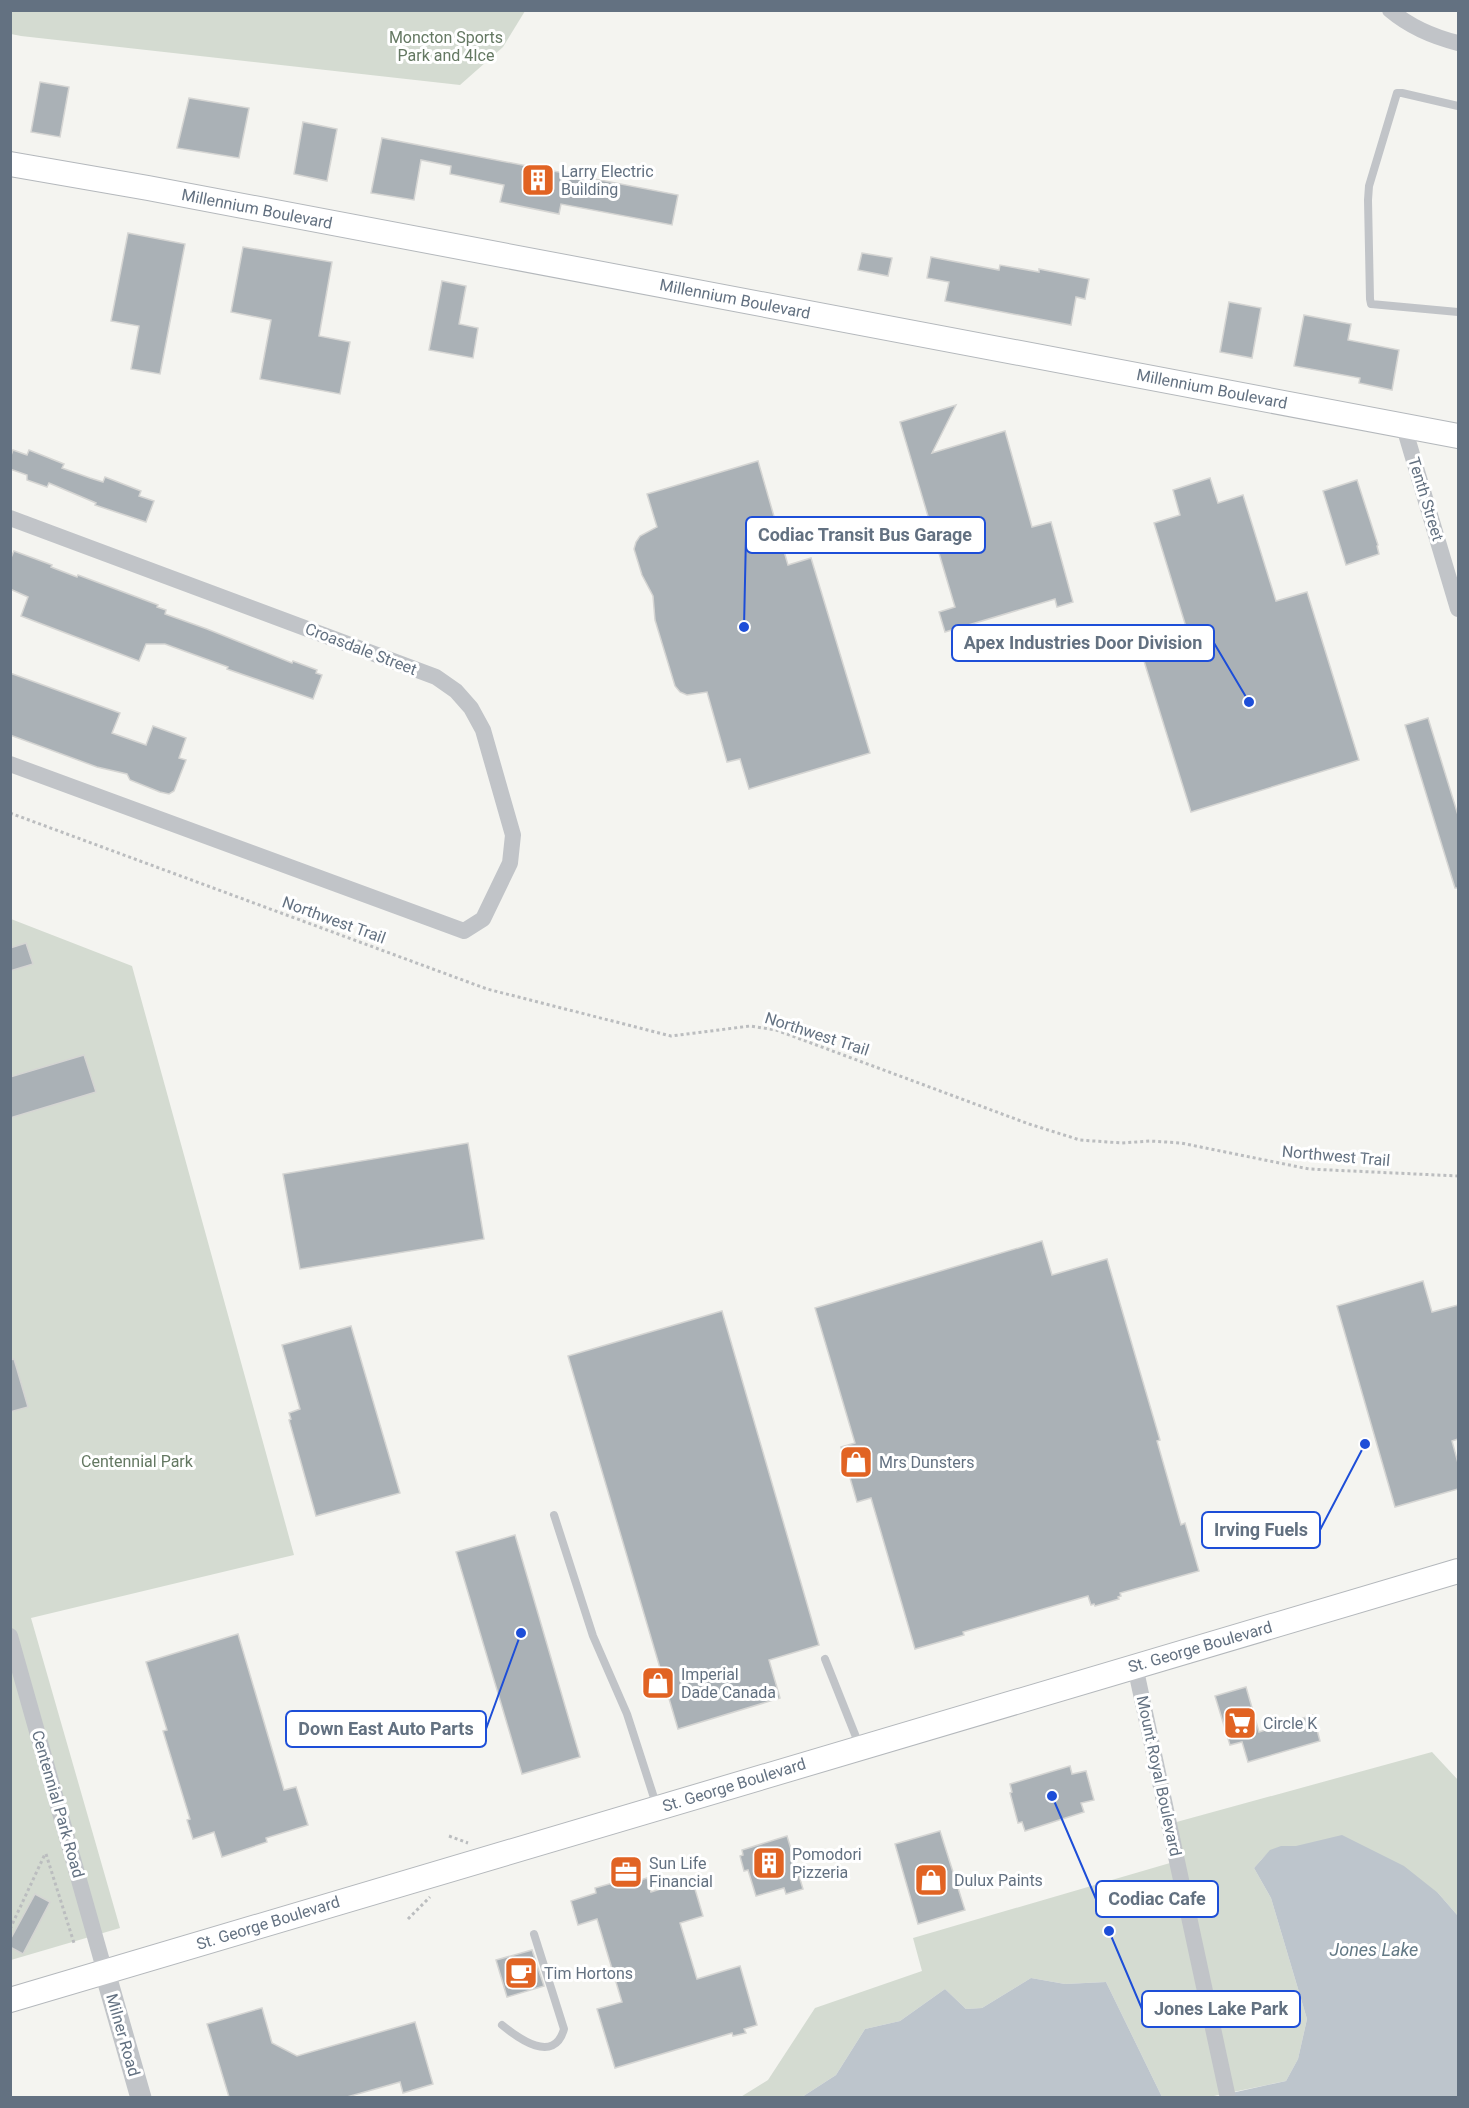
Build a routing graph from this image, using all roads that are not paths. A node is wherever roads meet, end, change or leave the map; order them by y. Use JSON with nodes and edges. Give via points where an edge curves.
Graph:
{"nodes":[{"id":1,"x":1390,"y":10,"type":"edge"},
{"id":2,"x":1458,"y":43,"type":"edge"},
{"id":3,"x":1458,"y":106,"type":"edge"},
{"id":4,"x":10,"y":164,"type":"edge"},
{"id":5,"x":1458,"y":312,"type":"edge"},
{"id":6,"x":1403,"y":424,"type":"junction"},
{"id":7,"x":1458,"y":436,"type":"edge"},
{"id":8,"x":10,"y":518,"type":"edge"},
{"id":9,"x":1458,"y":609,"type":"edge"},
{"id":10,"x":10,"y":764,"type":"edge"},
{"id":11,"x":554,"y":1515,"type":"dead end"},
{"id":12,"x":1458,"y":1571,"type":"edge"},
{"id":13,"x":10,"y":1636,"type":"edge"},
{"id":14,"x":825,"y":1659,"type":"dead end"},
{"id":15,"x":1135,"y":1666,"type":"junction"},
{"id":16,"x":860,"y":1747,"type":"junction"},
{"id":17,"x":657,"y":1808,"type":"junction"},
{"id":18,"x":534,"y":1934,"type":"dead end"},
{"id":19,"x":105,"y":1972,"type":"junction"},
{"id":20,"x":10,"y":2000,"type":"edge"},
{"id":21,"x":502,"y":2025,"type":"dead end"},
{"id":22,"x":141,"y":2097,"type":"edge"},
{"id":23,"x":1228,"y":2097,"type":"edge"}],
"edges":[{"from":1,"to":2,"type":"street","via":[[1404,22]]},
{"from":3,"to":5,"type":"lane","via":[[1397,93],[1368,200],[1371,304]]},
{"from":4,"to":6,"type":"main road","name":"Millennium Boulevard"},
{"from":6,"to":7,"type":"main road","name":"Millennium Boulevard"},
{"from":6,"to":9,"type":"street","name":"Tenth Street"},
{"from":8,"to":10,"type":"street","name":"Croasdale Street","via":[[436,677],[456,691],[483,730],[513,835],[510,863],[483,919],[464,931]]},
{"from":11,"to":17,"type":"lane","via":[[593,1636],[627,1714]]},
{"from":12,"to":15,"type":"main road","name":"St. George Boulevard"},
{"from":13,"to":19,"type":"street","name":"Centennial Park Road"},
{"from":14,"to":16,"type":"lane"},
{"from":15,"to":16,"type":"main road","name":"St. George Boulevard"},
{"from":15,"to":23,"type":"street","name":"Mount Royal Boulevard"},
{"from":16,"to":17,"type":"main road","name":"St. George Boulevard"},
{"from":17,"to":19,"type":"main road","name":"St. George Boulevard"},
{"from":18,"to":21,"type":"lane","via":[[564,2029],[555,2043],[544,2047],[521,2040]]},
{"from":19,"to":20,"type":"main road","name":"St. George Boulevard"},
{"from":19,"to":22,"type":"street","name":"Milner Road"}]}
